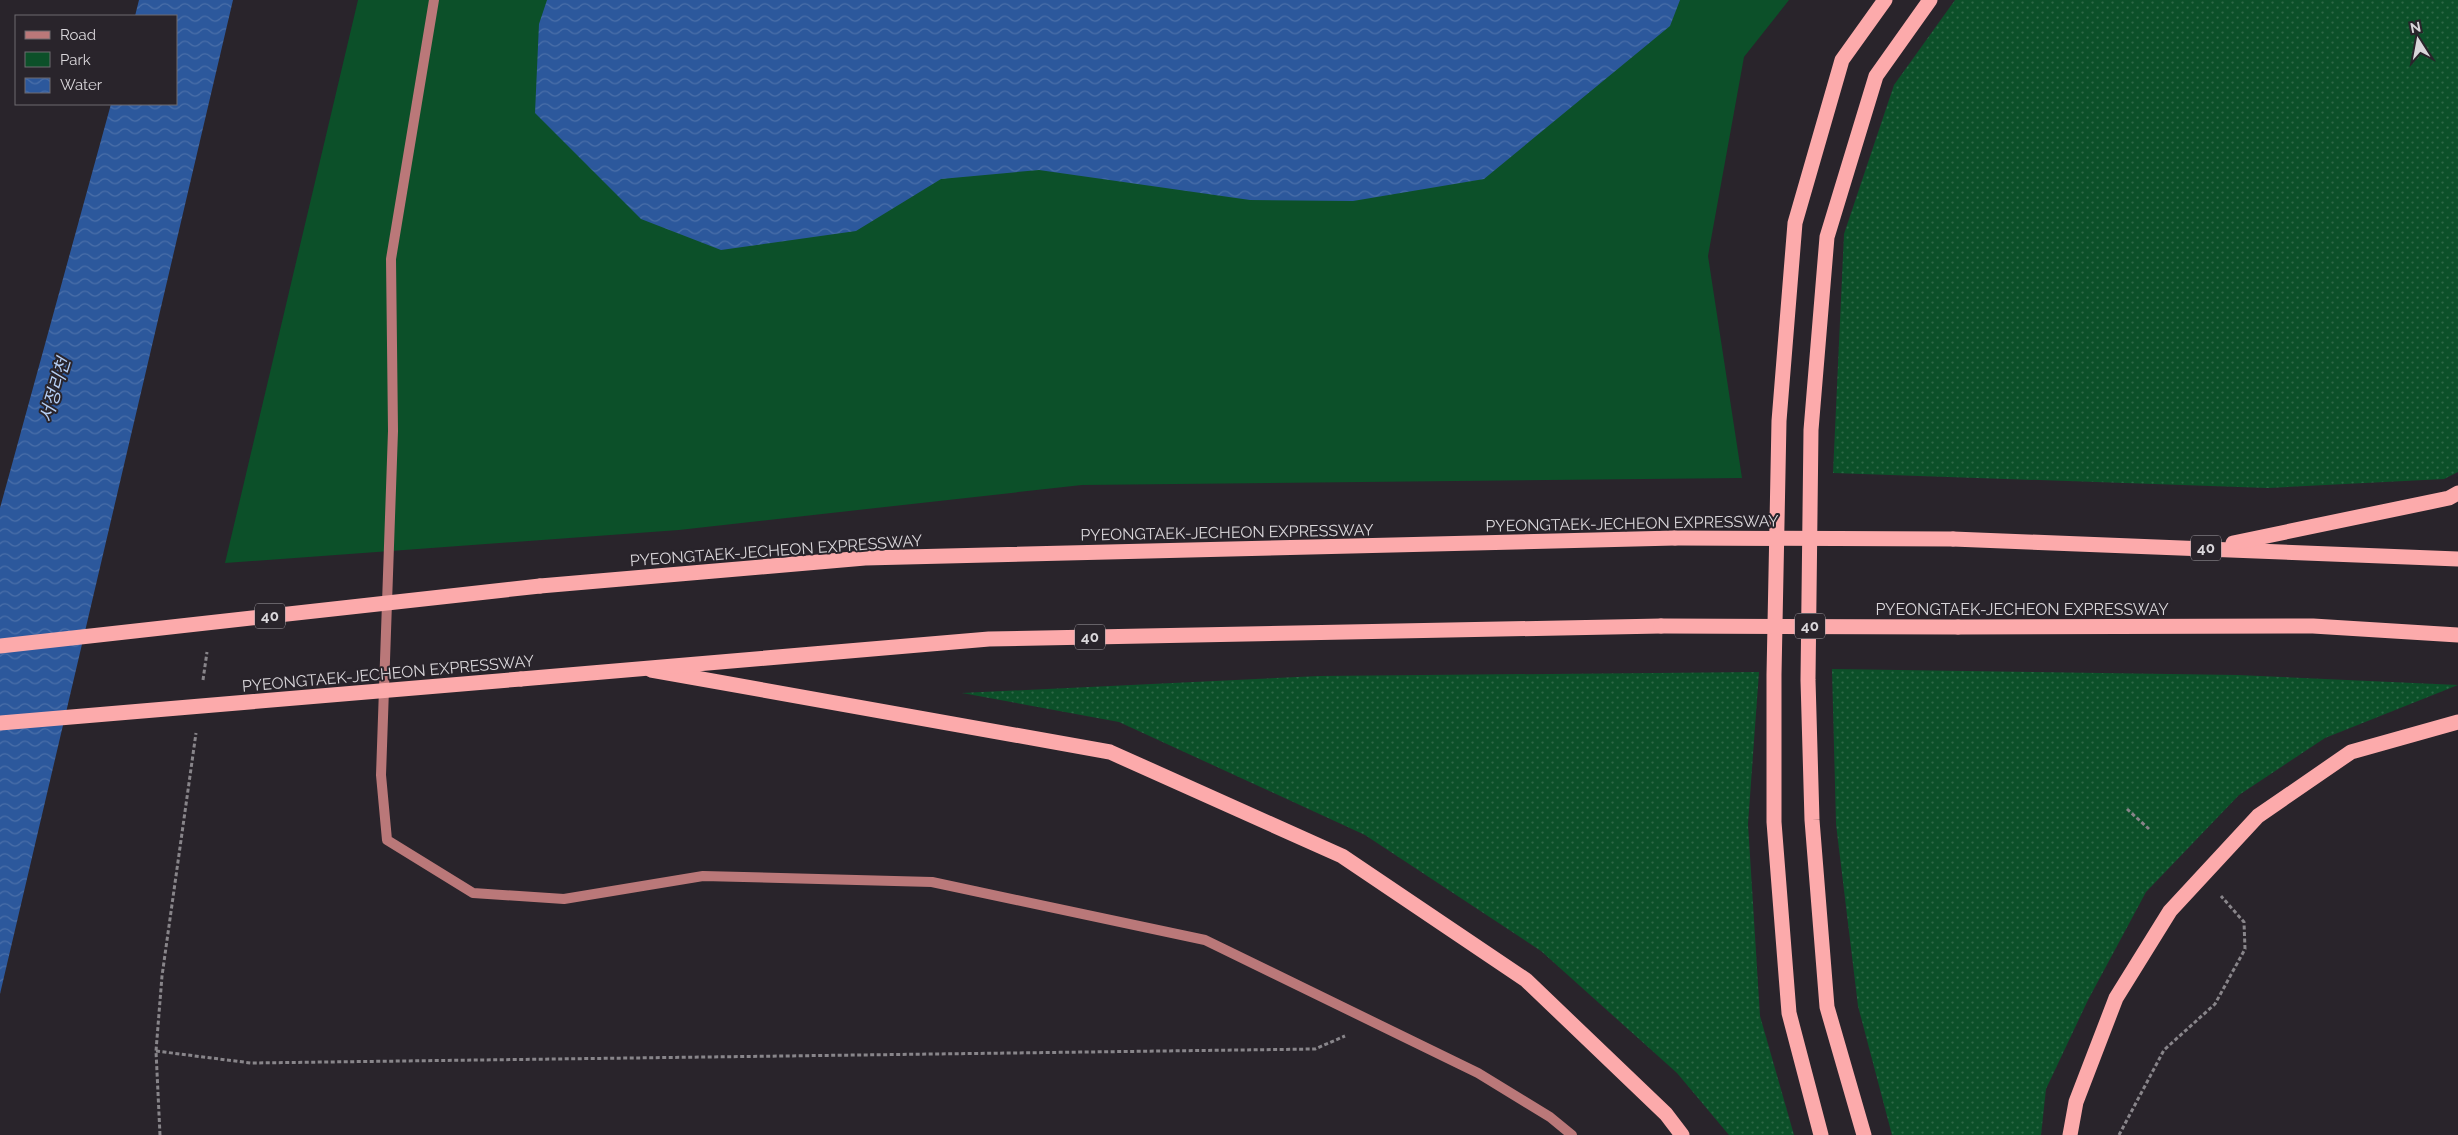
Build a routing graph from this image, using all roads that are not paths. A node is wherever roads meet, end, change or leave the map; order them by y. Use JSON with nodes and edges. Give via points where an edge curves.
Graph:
{"nodes":[{"id":1,"x":434,"y":0,"type":"edge"},
{"id":2,"x":1884,"y":0,"type":"edge"},
{"id":3,"x":1930,"y":0,"type":"edge"},
{"id":4,"x":2458,"y":494,"type":"edge"},
{"id":5,"x":2210,"y":548,"type":"junction"},
{"id":6,"x":2458,"y":559,"type":"edge"},
{"id":7,"x":2458,"y":635,"type":"edge"},
{"id":8,"x":0,"y":646,"type":"edge"},
{"id":9,"x":651,"y":670,"type":"junction"},
{"id":10,"x":2458,"y":722,"type":"edge"},
{"id":11,"x":0,"y":723,"type":"edge"},
{"id":12,"x":1572,"y":1135,"type":"edge"},
{"id":13,"x":1682,"y":1135,"type":"edge"},
{"id":14,"x":1821,"y":1135,"type":"edge"},
{"id":15,"x":1864,"y":1135,"type":"edge"},
{"id":16,"x":2070,"y":1135,"type":"edge"}],
"edges":[{"from":1,"to":12,"type":"street","via":[[391,259],[393,431],[382,775],[387,840],[473,893],[564,899],[703,876],[932,882],[1205,940],[1478,1072],[1550,1117]]},
{"from":2,"to":14,"type":"highway","via":[[1842,60],[1795,223],[1779,421],[1774,822],[1788,1013]]},
{"from":3,"to":15,"type":"highway","via":[[1876,76],[1827,237],[1810,430],[1808,680],[1812,820],[1826,1007]]},
{"from":4,"to":5,"type":"highway"},
{"from":5,"to":6,"type":"highway","name":"PYEONGTAEK-JECHEON EXPRESSWAY","number":"40"},
{"from":5,"to":8,"type":"highway","name":"PYEONGTAEK-JECHEON EXPRESSWAY","number":"40","bridge":true,"via":[[1953,539],[1675,538],[865,558],[540,586]]},
{"from":7,"to":9,"type":"highway","name":"PYEONGTAEK-JECHEON EXPRESSWAY","number":"40","bridge":true,"via":[[2313,626],[1661,626],[989,639]]},
{"from":9,"to":11,"type":"highway","name":"PYEONGTAEK-JECHEON EXPRESSWAY","number":"40","bridge":true},
{"from":9,"to":13,"type":"highway","via":[[1110,752],[1342,856],[1526,980],[1666,1114]]},
{"from":10,"to":16,"type":"highway","via":[[2351,752],[2258,816],[2170,911],[2116,998],[2076,1102]]}]}
